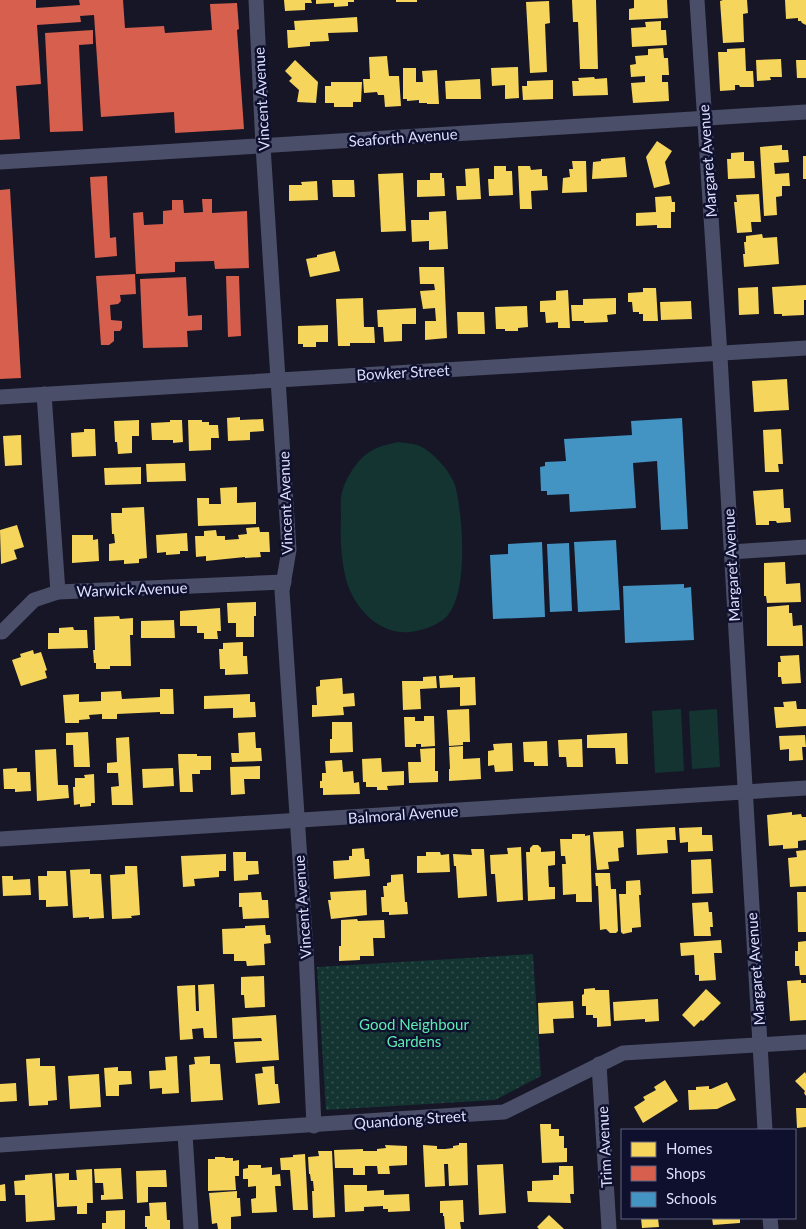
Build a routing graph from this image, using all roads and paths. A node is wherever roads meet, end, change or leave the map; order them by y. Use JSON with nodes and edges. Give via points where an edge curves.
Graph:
{"nodes":[{"id":1,"x":256,"y":0,"type":"edge"},
{"id":2,"x":697,"y":0,"type":"edge"},
{"id":3,"x":806,"y":112,"type":"edge"},
{"id":4,"x":705,"y":118,"type":"junction"},
{"id":5,"x":263,"y":146,"type":"junction"},
{"id":6,"x":0,"y":162,"type":"edge"},
{"id":7,"x":806,"y":348,"type":"edge"},
{"id":8,"x":720,"y":353,"type":"junction"},
{"id":9,"x":279,"y":380,"type":"junction"},
{"id":10,"x":44,"y":394,"type":"junction"},
{"id":11,"x":0,"y":397,"type":"edge"},
{"id":12,"x":806,"y":547,"type":"edge"},
{"id":13,"x":731,"y":552,"type":"junction"},
{"id":14,"x":284,"y":582,"type":"junction"},
{"id":15,"x":58,"y":592,"type":"junction"},
{"id":16,"x":2,"y":632,"type":"dead end"},
{"id":17,"x":806,"y":788,"type":"edge"},
{"id":18,"x":744,"y":792,"type":"junction"},
{"id":19,"x":296,"y":820,"type":"junction"},
{"id":20,"x":0,"y":839,"type":"edge"},
{"id":21,"x":806,"y":1042,"type":"edge"},
{"id":22,"x":760,"y":1046,"type":"junction"},
{"id":23,"x":599,"y":1064,"type":"junction"},
{"id":24,"x":314,"y":1126,"type":"junction"},
{"id":25,"x":765,"y":1129,"type":"edge"},
{"id":26,"x":185,"y":1134,"type":"junction"},
{"id":27,"x":0,"y":1145,"type":"edge"},
{"id":28,"x":191,"y":1229,"type":"edge"},
{"id":29,"x":609,"y":1229,"type":"edge"}],
"edges":[{"from":1,"to":5,"type":"street","name":"Vincent Avenue"},
{"from":2,"to":4,"type":"street","name":"Margaret Avenue"},
{"from":3,"to":4,"type":"street","name":"Seaforth Avenue"},
{"from":4,"to":5,"type":"street","name":"Seaforth Avenue"},
{"from":4,"to":8,"type":"street","name":"Margaret Avenue"},
{"from":5,"to":6,"type":"street","name":"Seaforth Avenue"},
{"from":5,"to":9,"type":"street","name":"Vincent Avenue"},
{"from":7,"to":8,"type":"street","name":"Bowker Street"},
{"from":8,"to":9,"type":"street","name":"Bowker Street"},
{"from":8,"to":13,"type":"street","name":"Margaret Avenue"},
{"from":9,"to":10,"type":"street","name":"Bowker Street"},
{"from":9,"to":14,"type":"street","name":"Vincent Avenue","via":[[289,550]]},
{"from":10,"to":11,"type":"street","name":"Bowker Street"},
{"from":10,"to":15,"type":"street","name":"Warwick Avenue"},
{"from":12,"to":13,"type":"street"},
{"from":13,"to":18,"type":"street","name":"Margaret Avenue"},
{"from":14,"to":15,"type":"street","name":"Warwick Avenue"},
{"from":14,"to":19,"type":"street","name":"Vincent Avenue"},
{"from":15,"to":16,"type":"street","via":[[34,600]]},
{"from":17,"to":18,"type":"street","name":"Balmoral Avenue"},
{"from":18,"to":19,"type":"street","name":"Balmoral Avenue"},
{"from":18,"to":22,"type":"street","name":"Margaret Avenue"},
{"from":19,"to":20,"type":"street","name":"Balmoral Avenue"},
{"from":19,"to":24,"type":"street","name":"Vincent Avenue"},
{"from":21,"to":22,"type":"street","name":"Quandong Street"},
{"from":22,"to":23,"type":"street","name":"Quandong Street","via":[[623,1053]]},
{"from":22,"to":25,"type":"street","name":"Margaret Avenue"},
{"from":23,"to":24,"type":"street","name":"Quandong Street","via":[[504,1112]]},
{"from":23,"to":29,"type":"street","name":"Trim Avenue"},
{"from":24,"to":26,"type":"street","name":"Quandong Street"},
{"from":26,"to":27,"type":"street","name":"Quandong Street"},
{"from":26,"to":28,"type":"street"}]}
